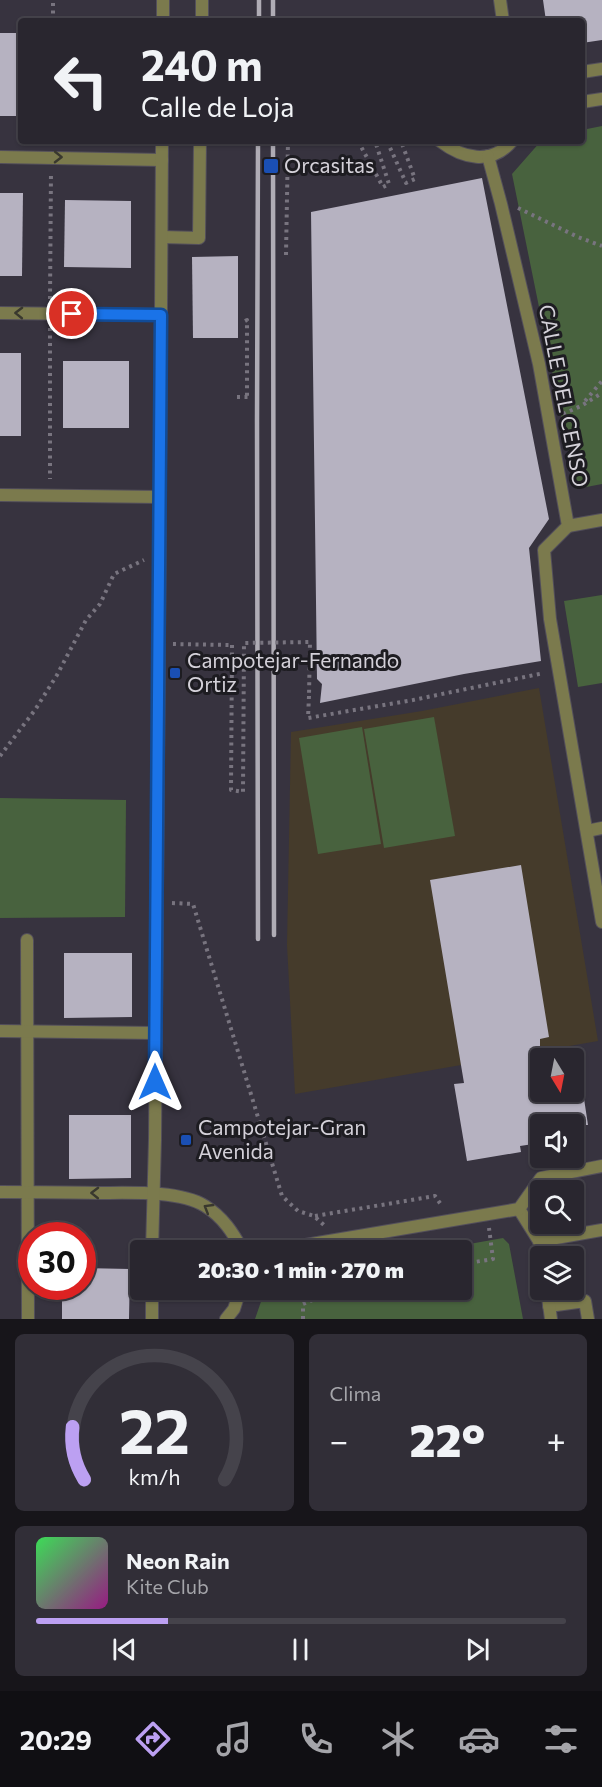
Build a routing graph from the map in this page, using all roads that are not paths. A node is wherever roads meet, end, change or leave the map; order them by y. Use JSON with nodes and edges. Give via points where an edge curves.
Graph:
{"nodes":[{"id":1,"x":163,"y":0,"type":"edge"},
{"id":2,"x":202,"y":0,"type":"edge"},
{"id":3,"x":500,"y":0,"type":"edge"},
{"id":4,"x":163,"y":18,"type":"edge"},
{"id":5,"x":202,"y":18,"type":"edge"},
{"id":6,"x":503,"y":18,"type":"edge"},
{"id":7,"x":602,"y":69,"type":"edge"},
{"id":8,"x":585,"y":72,"type":"edge"},
{"id":9,"x":602,"y":99,"type":"edge"},
{"id":10,"x":585,"y":102,"type":"edge"},
{"id":11,"x":162,"y":144,"type":"edge"},
{"id":12,"x":200,"y":144,"type":"edge"},
{"id":13,"x":444,"y":144,"type":"edge"},
{"id":14,"x":510,"y":144,"type":"edge"},
{"id":15,"x":488,"y":156,"type":"junction"},
{"id":16,"x":0,"y":157,"type":"edge"},
{"id":17,"x":162,"y":160,"type":"junction"},
{"id":18,"x":162,"y":237,"type":"junction"},
{"id":19,"x":0,"y":313,"type":"edge"},
{"id":20,"x":161,"y":315,"type":"junction"},
{"id":21,"x":0,"y":495,"type":"edge"},
{"id":22,"x":160,"y":497,"type":"junction"},
{"id":23,"x":602,"y":520,"type":"edge"},
{"id":24,"x":568,"y":526,"type":"junction"},
{"id":25,"x":602,"y":828,"type":"edge"},
{"id":26,"x":586,"y":831,"type":"junction"},
{"id":27,"x":602,"y":922,"type":"edge"},
{"id":28,"x":27,"y":940,"type":"dead end"},
{"id":29,"x":0,"y":1031,"type":"edge"},
{"id":30,"x":27,"y":1032,"type":"junction"},
{"id":31,"x":155,"y":1033,"type":"junction"},
{"id":32,"x":602,"y":1166,"type":"edge"},
{"id":33,"x":0,"y":1192,"type":"edge"},
{"id":34,"x":28,"y":1192,"type":"junction"},
{"id":35,"x":153,"y":1194,"type":"junction"},
{"id":36,"x":519,"y":1209,"type":"junction"},
{"id":37,"x":602,"y":1230,"type":"edge"},
{"id":38,"x":152,"y":1240,"type":"edge"},
{"id":39,"x":238,"y":1240,"type":"edge"},
{"id":40,"x":335,"y":1240,"type":"edge"},
{"id":41,"x":539,"y":1241,"type":"junction"},
{"id":42,"x":540,"y":1246,"type":"edge"},
{"id":43,"x":152,"y":1300,"type":"edge"},
{"id":44,"x":237,"y":1300,"type":"edge"},
{"id":45,"x":550,"y":1313,"type":"edge"},
{"id":46,"x":28,"y":1319,"type":"edge"},
{"id":47,"x":152,"y":1319,"type":"edge"},
{"id":48,"x":226,"y":1319,"type":"edge"},
{"id":49,"x":588,"y":1319,"type":"edge"}],
"edges":[{"from":1,"to":4,"type":"street"},
{"from":2,"to":5,"type":"street"},
{"from":3,"to":6,"type":"street"},
{"from":7,"to":8,"type":"street"},
{"from":9,"to":10,"type":"street"},
{"from":11,"to":17,"type":"street"},
{"from":12,"to":18,"type":"street","via":[[199,238]]},
{"from":13,"to":15,"type":"street","via":[[471,157]]},
{"from":14,"to":15,"type":"street"},
{"from":15,"to":24,"type":"street","name":"CALLE DEL CENSO","via":[[539,364]]},
{"from":16,"to":17,"type":"street","one_way":true},
{"from":17,"to":18,"type":"street"},
{"from":18,"to":20,"type":"street"},
{"from":20,"to":19,"type":"street","one_way":true},
{"from":20,"to":22,"type":"street"},
{"from":21,"to":22,"type":"street"},
{"from":22,"to":31,"type":"street"},
{"from":23,"to":24,"type":"street"},
{"from":24,"to":26,"type":"street","via":[[544,550],[550,619]]},
{"from":25,"to":26,"type":"street"},
{"from":26,"to":27,"type":"street"},
{"from":28,"to":30,"type":"street"},
{"from":29,"to":30,"type":"street"},
{"from":30,"to":31,"type":"street"},
{"from":30,"to":34,"type":"street"},
{"from":31,"to":35,"type":"street"},
{"from":32,"to":36,"type":"street","via":[[541,1178]]},
{"from":33,"to":34,"type":"street"},
{"from":35,"to":34,"type":"street","one_way":true},
{"from":34,"to":46,"type":"street"},
{"from":35,"to":38,"type":"street"},
{"from":39,"to":35,"type":"street","one_way":true,"via":[[220,1216],[203,1204]]},
{"from":36,"to":40,"type":"street"},
{"from":36,"to":41,"type":"street"},
{"from":37,"to":41,"type":"street"},
{"from":41,"to":42,"type":"street"},
{"from":43,"to":47,"type":"street"},
{"from":44,"to":48,"type":"street"},
{"from":45,"to":49,"type":"street","via":[[585,1301]]}]}
